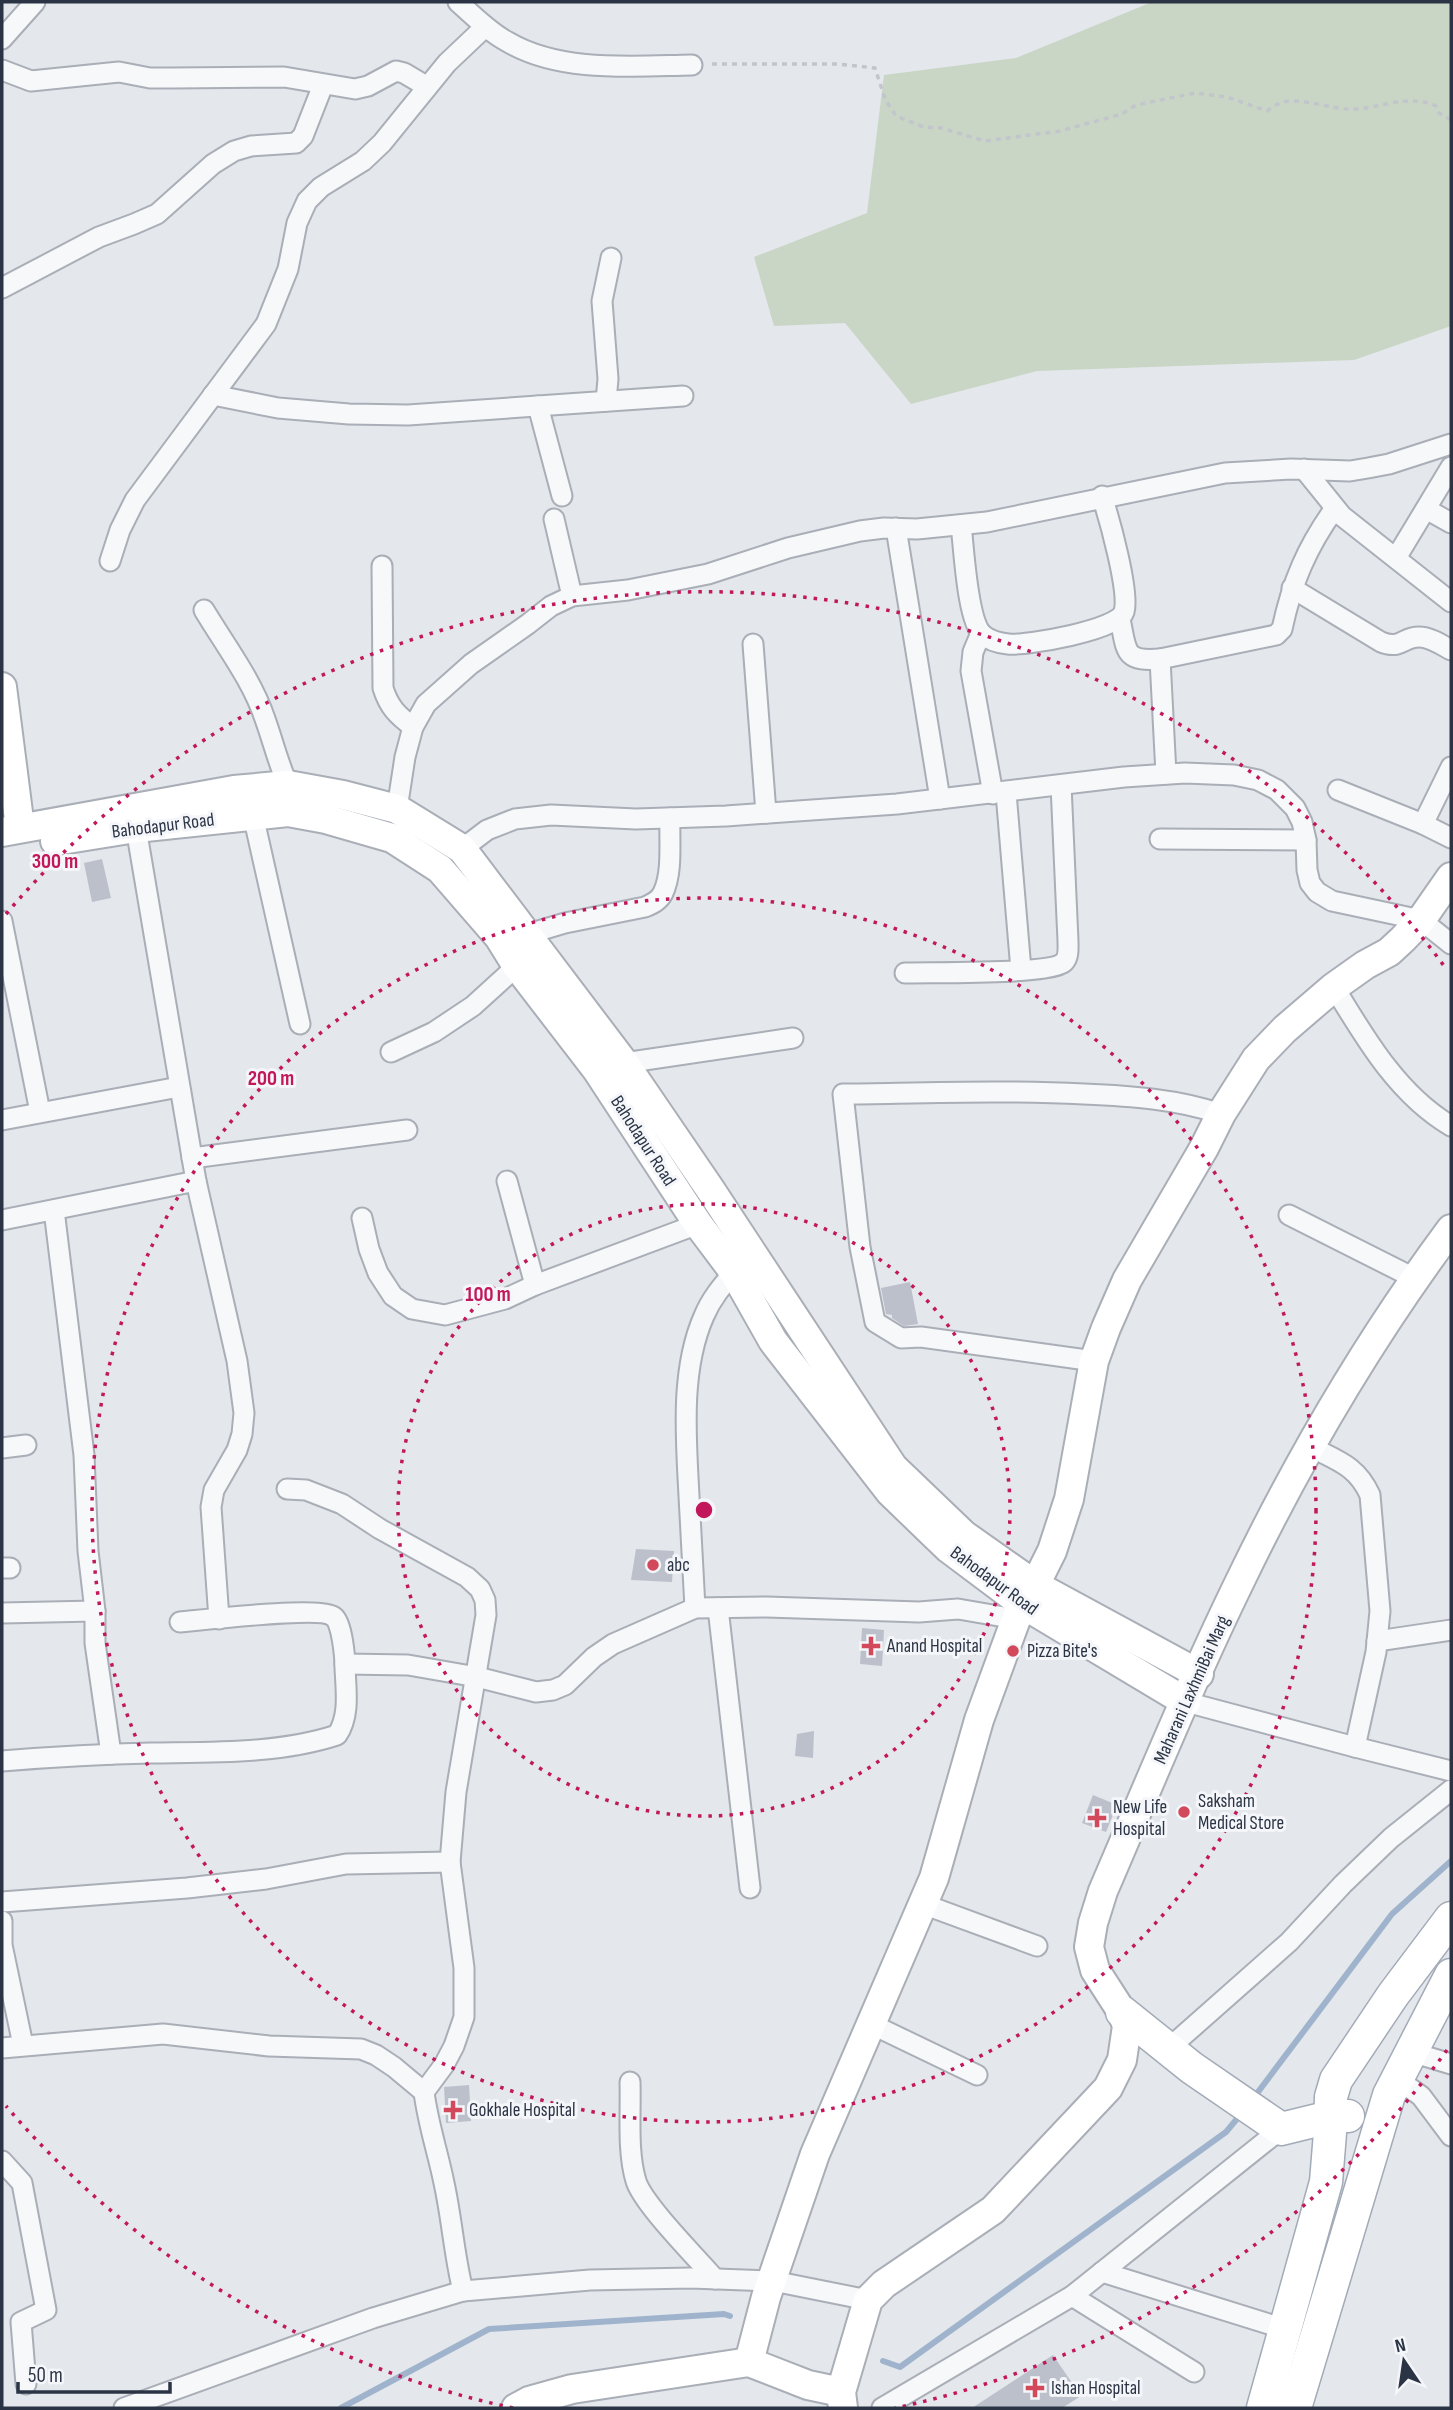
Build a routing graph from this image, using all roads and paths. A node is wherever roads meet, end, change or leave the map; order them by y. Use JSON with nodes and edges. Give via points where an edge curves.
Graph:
{"nodes":[{"id":1,"x":35,"y":2,"type":"edge"},
{"id":2,"x":458,"y":2,"type":"edge"},
{"id":3,"x":485,"y":27,"type":"junction"},
{"id":4,"x":2,"y":39,"type":"edge"},
{"id":5,"x":692,"y":65,"type":"joint"},
{"id":6,"x":2,"y":71,"type":"edge"},
{"id":7,"x":323,"y":85,"type":"junction"},
{"id":8,"x":426,"y":86,"type":"junction"},
{"id":9,"x":1451,"y":120,"type":"edge"},
{"id":10,"x":611,"y":258,"type":"dead end"},
{"id":11,"x":2,"y":288,"type":"edge"},
{"id":12,"x":213,"y":395,"type":"junction"},
{"id":13,"x":683,"y":396,"type":"dead end"},
{"id":14,"x":606,"y":401,"type":"junction"},
{"id":15,"x":538,"y":406,"type":"junction"},
{"id":16,"x":1451,"y":444,"type":"edge"},
{"id":17,"x":1451,"y":467,"type":"edge"},
{"id":18,"x":1304,"y":469,"type":"junction"},
{"id":19,"x":562,"y":496,"type":"dead end"},
{"id":20,"x":1102,"y":496,"type":"junction"},
{"id":21,"x":1335,"y":508,"type":"junction"},
{"id":22,"x":1426,"y":509,"type":"junction"},
{"id":23,"x":554,"y":519,"type":"dead end"},
{"id":24,"x":1451,"y":523,"type":"edge"},
{"id":25,"x":961,"y":526,"type":"junction"},
{"id":26,"x":896,"y":528,"type":"junction"},
{"id":27,"x":1396,"y":558,"type":"junction"},
{"id":28,"x":110,"y":561,"type":"dead end"},
{"id":29,"x":382,"y":566,"type":"dead end"},
{"id":30,"x":1292,"y":588,"type":"junction"},
{"id":31,"x":572,"y":596,"type":"junction"},
{"id":32,"x":1451,"y":602,"type":"edge"},
{"id":33,"x":204,"y":610,"type":"dead end"},
{"id":34,"x":1119,"y":619,"type":"junction"},
{"id":35,"x":981,"y":633,"type":"junction"},
{"id":36,"x":753,"y":644,"type":"dead end"},
{"id":37,"x":1451,"y":650,"type":"edge"},
{"id":38,"x":1160,"y":659,"type":"junction"},
{"id":39,"x":2,"y":687,"type":"edge"},
{"id":40,"x":413,"y":727,"type":"junction"},
{"id":41,"x":1451,"y":768,"type":"edge"},
{"id":42,"x":1166,"y":774,"type":"junction"},
{"id":43,"x":288,"y":785,"type":"junction"},
{"id":44,"x":1061,"y":785,"type":"junction"},
{"id":45,"x":1338,"y":790,"type":"dead end"},
{"id":46,"x":1000,"y":793,"type":"junction"},
{"id":47,"x":940,"y":799,"type":"junction"},
{"id":48,"x":397,"y":810,"type":"junction"},
{"id":49,"x":766,"y":813,"type":"junction"},
{"id":50,"x":253,"y":815,"type":"junction"},
{"id":51,"x":670,"y":818,"type":"junction"},
{"id":52,"x":1423,"y":824,"type":"junction"},
{"id":53,"x":136,"y":828,"type":"junction"},
{"id":54,"x":11,"y":830,"type":"edge"},
{"id":55,"x":1451,"y":838,"type":"edge"},
{"id":56,"x":1160,"y":839,"type":"dead end"},
{"id":57,"x":1306,"y":840,"type":"junction"},
{"id":58,"x":462,"y":849,"type":"junction"},
{"id":59,"x":2,"y":851,"type":"edge"},
{"id":60,"x":1451,"y":877,"type":"edge"},
{"id":61,"x":1421,"y":920,"type":"junction"},
{"id":62,"x":2,"y":921,"type":"edge"},
{"id":63,"x":528,"y":934,"type":"junction"},
{"id":64,"x":1451,"y":944,"type":"edge"},
{"id":65,"x":517,"y":966,"type":"junction"},
{"id":66,"x":1021,"y":970,"type":"junction"},
{"id":67,"x":905,"y":972,"type":"dead end"},
{"id":68,"x":1334,"y":987,"type":"junction"},
{"id":69,"x":300,"y":1024,"type":"dead end"},
{"id":70,"x":793,"y":1038,"type":"dead end"},
{"id":71,"x":391,"y":1052,"type":"dead end"},
{"id":72,"x":624,"y":1063,"type":"junction"},
{"id":73,"x":179,"y":1087,"type":"junction"},
{"id":74,"x":40,"y":1112,"type":"junction"},
{"id":75,"x":1221,"y":1114,"type":"junction"},
{"id":76,"x":2,"y":1120,"type":"edge"},
{"id":77,"x":1451,"y":1126,"type":"edge"},
{"id":78,"x":407,"y":1130,"type":"dead end"},
{"id":79,"x":192,"y":1158,"type":"junction"},
{"id":80,"x":196,"y":1181,"type":"junction"},
{"id":81,"x":507,"y":1181,"type":"dead end"},
{"id":82,"x":54,"y":1210,"type":"junction"},
{"id":83,"x":1289,"y":1215,"type":"dead end"},
{"id":84,"x":362,"y":1218,"type":"dead end"},
{"id":85,"x":2,"y":1220,"type":"edge"},
{"id":86,"x":698,"y":1224,"type":"junction"},
{"id":87,"x":1451,"y":1231,"type":"edge"},
{"id":88,"x":734,"y":1272,"type":"junction"},
{"id":89,"x":1414,"y":1278,"type":"junction"},
{"id":90,"x":534,"y":1285,"type":"junction"},
{"id":91,"x":1094,"y":1361,"type":"junction"},
{"id":92,"x":26,"y":1445,"type":"dead end"},
{"id":93,"x":1311,"y":1447,"type":"junction"},
{"id":94,"x":2,"y":1448,"type":"edge"},
{"id":95,"x":287,"y":1489,"type":"dead end"},
{"id":96,"x":1025,"y":1603,"type":"junction"},
{"id":97,"x":695,"y":1608,"type":"junction"},
{"id":98,"x":718,"y":1608,"type":"junction"},
{"id":99,"x":95,"y":1611,"type":"junction"},
{"id":100,"x":2,"y":1613,"type":"edge"},
{"id":101,"x":219,"y":1619,"type":"junction"},
{"id":102,"x":180,"y":1622,"type":"dead end"},
{"id":103,"x":1451,"y":1630,"type":"edge"},
{"id":104,"x":1377,"y":1641,"type":"junction"},
{"id":105,"x":345,"y":1664,"type":"junction"},
{"id":106,"x":1199,"y":1674,"type":"junction"},
{"id":107,"x":477,"y":1677,"type":"junction"},
{"id":108,"x":1186,"y":1702,"type":"junction"},
{"id":109,"x":1355,"y":1747,"type":"junction"},
{"id":110,"x":111,"y":1754,"type":"junction"},
{"id":111,"x":2,"y":1761,"type":"edge"},
{"id":112,"x":1451,"y":1771,"type":"edge"},
{"id":113,"x":1451,"y":1790,"type":"edge"},
{"id":114,"x":450,"y":1862,"type":"junction"},
{"id":115,"x":750,"y":1888,"type":"dead end"},
{"id":116,"x":2,"y":1902,"type":"edge"},
{"id":117,"x":923,"y":1905,"type":"junction"},
{"id":118,"x":1451,"y":1918,"type":"edge"},
{"id":119,"x":2,"y":1921,"type":"edge"},
{"id":120,"x":1037,"y":1946,"type":"dead end"},
{"id":121,"x":1451,"y":1975,"type":"edge"},
{"id":122,"x":1122,"y":2012,"type":"junction"},
{"id":123,"x":871,"y":2024,"type":"junction"},
{"id":124,"x":23,"y":2045,"type":"junction"},
{"id":125,"x":2,"y":2048,"type":"edge"},
{"id":126,"x":1168,"y":2049,"type":"junction"},
{"id":127,"x":1351,"y":2054,"type":"junction"},
{"id":128,"x":1451,"y":2064,"type":"edge"},
{"id":129,"x":1403,"y":2068,"type":"junction"},
{"id":130,"x":977,"y":2075,"type":"dead end"},
{"id":131,"x":630,"y":2082,"type":"dead end"},
{"id":132,"x":424,"y":2092,"type":"junction"},
{"id":133,"x":1337,"y":2110,"type":"junction"},
{"id":134,"x":1383,"y":2113,"type":"junction"},
{"id":135,"x":1259,"y":2114,"type":"junction"},
{"id":136,"x":1451,"y":2136,"type":"edge"},
{"id":137,"x":2,"y":2161,"type":"edge"},
{"id":138,"x":1102,"y":2272,"type":"junction"},
{"id":139,"x":715,"y":2279,"type":"junction"},
{"id":140,"x":773,"y":2281,"type":"junction"},
{"id":141,"x":463,"y":2291,"type":"junction"},
{"id":142,"x":1072,"y":2296,"type":"junction"},
{"id":143,"x":868,"y":2300,"type":"junction"},
{"id":144,"x":1285,"y":2329,"type":"junction"},
{"id":145,"x":749,"y":2362,"type":"junction"},
{"id":146,"x":1194,"y":2372,"type":"dead end"},
{"id":147,"x":26,"y":2384,"type":"dead end"},
{"id":148,"x":811,"y":2397,"type":"edge"},
{"id":149,"x":842,"y":2400,"type":"edge"},
{"id":150,"x":124,"y":2408,"type":"edge"},
{"id":151,"x":516,"y":2408,"type":"edge"},
{"id":152,"x":882,"y":2408,"type":"edge"},
{"id":153,"x":1263,"y":2408,"type":"edge"},
{"id":154,"x":1295,"y":2408,"type":"edge"}],
"edges":[{"from":1,"to":4,"type":"street"},
{"from":2,"to":3,"type":"street"},
{"from":3,"to":5,"type":"street","via":[[510,44],[554,59]]},
{"from":3,"to":8,"type":"street"},
{"from":5,"to":9,"type":"path","via":[[875,68],[896,116],[985,141],[1060,131],[1122,114],[1136,105],[1195,93],[1227,97],[1267,111],[1291,101],[1354,109],[1425,101]]},
{"from":6,"to":7,"type":"street","via":[[32,80],[119,72],[150,78],[284,76]]},
{"from":7,"to":8,"type":"street","via":[[355,89],[396,71]]},
{"from":7,"to":11,"type":"street","via":[[296,143],[234,151],[157,214],[99,236]]},
{"from":8,"to":12,"type":"street","via":[[382,143],[307,201],[266,324]]},
{"from":10,"to":14,"type":"street","via":[[602,301]]},
{"from":12,"to":15,"type":"street","via":[[278,408],[349,414]]},
{"from":12,"to":28,"type":"street","via":[[135,500]]},
{"from":13,"to":14,"type":"street"},
{"from":14,"to":15,"type":"street"},
{"from":15,"to":19,"type":"street"},
{"from":16,"to":18,"type":"street","via":[[1368,468]]},
{"from":17,"to":22,"type":"street"},
{"from":18,"to":20,"type":"street","via":[[1225,473]]},
{"from":18,"to":21,"type":"street"},
{"from":20,"to":25,"type":"street"},
{"from":20,"to":34,"type":"street","via":[[1124,597]]},
{"from":21,"to":27,"type":"street"},
{"from":21,"to":30,"type":"street","via":[[1314,538]]},
{"from":22,"to":24,"type":"street"},
{"from":22,"to":27,"type":"street"},
{"from":23,"to":31,"type":"street"},
{"from":25,"to":26,"type":"street"},
{"from":25,"to":35,"type":"street","via":[[973,616]]},
{"from":26,"to":31,"type":"street","via":[[860,531],[788,548],[708,574]]},
{"from":26,"to":47,"type":"street"},
{"from":27,"to":32,"type":"street"},
{"from":29,"to":40,"type":"street","via":[[383,688],[389,706]]},
{"from":30,"to":37,"type":"street","via":[[1381,642],[1396,646],[1422,636]]},
{"from":30,"to":38,"type":"street","via":[[1282,629],[1276,635]]},
{"from":31,"to":40,"type":"street","via":[[471,664],[426,704]]},
{"from":33,"to":43,"type":"street","via":[[265,717]]},
{"from":34,"to":35,"type":"street","via":[[1054,639],[1010,645]]},
{"from":34,"to":38,"type":"street","via":[[1132,657]]},
{"from":35,"to":46,"type":"street","via":[[971,671]]},
{"from":36,"to":49,"type":"street"},
{"from":38,"to":42,"type":"street"},
{"from":39,"to":54,"type":"main road"},
{"from":40,"to":48,"type":"street"},
{"from":41,"to":52,"type":"street"},
{"from":42,"to":44,"type":"street"},
{"from":42,"to":57,"type":"street","via":[[1258,779],[1295,808]]},
{"from":43,"to":48,"type":"main road"},
{"from":43,"to":54,"type":"main road","via":[[234,790]]},
{"from":44,"to":46,"type":"street"},
{"from":44,"to":66,"type":"street","via":[[1067,959],[1054,967]]},
{"from":45,"to":52,"type":"street"},
{"from":46,"to":47,"type":"street"},
{"from":46,"to":66,"type":"street"},
{"from":47,"to":49,"type":"street"},
{"from":48,"to":58,"type":"main road"},
{"from":49,"to":51,"type":"street"},
{"from":50,"to":53,"type":"main road","name":"Bahodapur Road"},
{"from":50,"to":65,"type":"main road","name":"Bahodapur Road","via":[[288,812],[391,838],[440,869],[499,937]]},
{"from":50,"to":69,"type":"street"},
{"from":51,"to":58,"type":"street","via":[[551,815],[515,819],[487,830]]},
{"from":51,"to":63,"type":"street","via":[[668,875],[656,902]]},
{"from":52,"to":55,"type":"street"},
{"from":53,"to":59,"type":"main road","name":"Bahodapur Road"},
{"from":53,"to":73,"type":"street"},
{"from":56,"to":57,"type":"street"},
{"from":57,"to":61,"type":"street","via":[[1307,870],[1317,892],[1332,901]]},
{"from":58,"to":63,"type":"main road"},
{"from":60,"to":61,"type":"main road"},
{"from":61,"to":64,"type":"street"},
{"from":61,"to":68,"type":"main road","via":[[1389,952]]},
{"from":62,"to":74,"type":"street"},
{"from":63,"to":72,"type":"main road"},
{"from":65,"to":71,"type":"street","via":[[472,1006]]},
{"from":65,"to":86,"type":"main road","name":"Bahodapur Road","via":[[597,1070]]},
{"from":66,"to":67,"type":"street"},
{"from":68,"to":75,"type":"main road","via":[[1256,1059]]},
{"from":68,"to":77,"type":"street","via":[[1383,1063],[1437,1118]]},
{"from":70,"to":72,"type":"street"},
{"from":72,"to":96,"type":"main road","via":[[893,1467],[964,1535]]},
{"from":73,"to":74,"type":"street"},
{"from":73,"to":79,"type":"street"},
{"from":74,"to":76,"type":"street"},
{"from":75,"to":91,"type":"main road","via":[[1128,1280]]},
{"from":75,"to":91,"type":"street","via":[[1191,1104],[1106,1095],[844,1094],[860,1247],[875,1322],[901,1338]]},
{"from":78,"to":79,"type":"street"},
{"from":79,"to":80,"type":"street"},
{"from":80,"to":82,"type":"street"},
{"from":80,"to":101,"type":"street","via":[[237,1361],[244,1413],[237,1450],[214,1490],[211,1507]]},
{"from":81,"to":90,"type":"street"},
{"from":82,"to":85,"type":"street"},
{"from":82,"to":99,"type":"street","via":[[84,1455]]},
{"from":83,"to":89,"type":"street"},
{"from":84,"to":90,"type":"street","via":[[378,1273],[393,1296],[412,1309],[444,1315],[505,1299]]},
{"from":86,"to":88,"type":"main road","name":"Bahodapur Road"},
{"from":86,"to":90,"type":"street"},
{"from":87,"to":89,"type":"main road","name":"Maharani LaxhmiBai Marg"},
{"from":88,"to":96,"type":"main road","name":"Bahodapur Road","via":[[773,1340],[890,1492],[948,1548]]},
{"from":88,"to":97,"type":"street","via":[[702,1319],[689,1381],[686,1436]]},
{"from":89,"to":93,"type":"main road","name":"Maharani LaxhmiBai Marg"},
{"from":91,"to":96,"type":"main road","via":[[1069,1499],[1052,1551]]},
{"from":92,"to":94,"type":"street"},
{"from":93,"to":104,"type":"street","via":[[1363,1478],[1370,1496],[1380,1611]]},
{"from":93,"to":106,"type":"main road","name":"Maharani LaxhmiBai Marg","via":[[1241,1579]]},
{"from":95,"to":107,"type":"street","via":[[306,1490],[342,1504],[480,1589],[486,1615]]},
{"from":96,"to":98,"type":"street","via":[[919,1612]]},
{"from":96,"to":106,"type":"main road"},
{"from":96,"to":108,"type":"main road","name":"Bahodapur Road"},
{"from":96,"to":117,"type":"main road","via":[[979,1720]]},
{"from":97,"to":98,"type":"street"},
{"from":97,"to":107,"type":"street","via":[[613,1644],[553,1690],[536,1692]]},
{"from":98,"to":115,"type":"street"},
{"from":99,"to":100,"type":"street"},
{"from":99,"to":110,"type":"street","via":[[97,1663]]},
{"from":101,"to":102,"type":"street"},
{"from":101,"to":105,"type":"street","via":[[321,1612],[333,1616],[339,1624]]},
{"from":103,"to":104,"type":"street"},
{"from":104,"to":109,"type":"street"},
{"from":105,"to":107,"type":"street","via":[[408,1665]]},
{"from":105,"to":110,"type":"street","via":[[346,1710],[337,1735],[282,1747]]},
{"from":106,"to":108,"type":"main road","name":"Maharani LaxhmiBai Marg"},
{"from":107,"to":114,"type":"street","via":[[456,1792]]},
{"from":108,"to":109,"type":"street"},
{"from":108,"to":122,"type":"main road","name":"Maharani LaxhmiBai Marg","via":[[1093,1923],[1089,1947],[1095,1970]]},
{"from":109,"to":112,"type":"street"},
{"from":110,"to":111,"type":"street"},
{"from":113,"to":126,"type":"street","via":[[1391,1838],[1289,1942]]},
{"from":114,"to":116,"type":"street","via":[[346,1864],[176,1889]]},
{"from":114,"to":132,"type":"street","via":[[464,1968],[464,2017],[444,2065]]},
{"from":117,"to":120,"type":"street"},
{"from":117,"to":123,"type":"main road"},
{"from":118,"to":127,"type":"main road"},
{"from":119,"to":124,"type":"street","via":[[2,1945]]},
{"from":121,"to":129,"type":"main road"},
{"from":122,"to":126,"type":"main road"},
{"from":122,"to":143,"type":"main road","name":"Maharani LaxhmiBai Marg","via":[[1127,2026],[1122,2060],[1108,2088],[993,2210],[895,2276]]},
{"from":123,"to":130,"type":"street"},
{"from":123,"to":140,"type":"main road","via":[[815,2154]]},
{"from":124,"to":125,"type":"street"},
{"from":124,"to":132,"type":"street","via":[[163,2034],[269,2046],[361,2049],[394,2067]]},
{"from":126,"to":135,"type":"main road"},
{"from":127,"to":129,"type":"main road","via":[[1366,2048],[1382,2049]]},
{"from":127,"to":133,"type":"main road","via":[[1336,2080]]},
{"from":128,"to":129,"type":"street"},
{"from":129,"to":134,"type":"main road"},
{"from":129,"to":136,"type":"street"},
{"from":131,"to":139,"type":"street","via":[[637,2185]]},
{"from":132,"to":141,"type":"street"},
{"from":133,"to":134,"type":"main road","via":[[1358,2118]]},
{"from":133,"to":135,"type":"main road"},
{"from":133,"to":144,"type":"main road","via":[[1325,2182]]},
{"from":134,"to":154,"type":"main road"},
{"from":135,"to":138,"type":"street"},
{"from":137,"to":147,"type":"street","via":[[22,2183],[46,2310],[21,2322]]},
{"from":138,"to":142,"type":"street"},
{"from":138,"to":144,"type":"street"},
{"from":139,"to":140,"type":"street"},
{"from":139,"to":141,"type":"street","via":[[590,2280]]},
{"from":140,"to":143,"type":"street"},
{"from":140,"to":145,"type":"main road"},
{"from":141,"to":150,"type":"street","via":[[373,2318]]},
{"from":142,"to":146,"type":"street"},
{"from":142,"to":152,"type":"street"},
{"from":143,"to":149,"type":"main road"},
{"from":144,"to":153,"type":"main road"},
{"from":145,"to":148,"type":"main road"},
{"from":145,"to":151,"type":"main road","via":[[572,2389]]},
{"from":148,"to":149,"type":"main road"}]}
